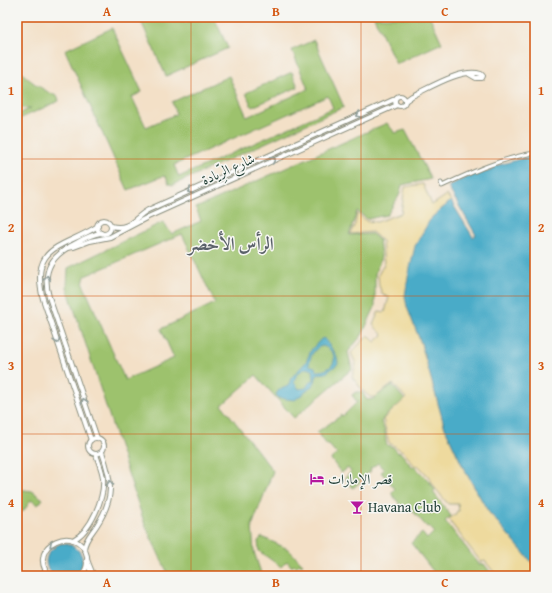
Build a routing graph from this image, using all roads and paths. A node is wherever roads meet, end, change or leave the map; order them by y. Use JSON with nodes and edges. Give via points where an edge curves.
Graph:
{"nodes":[{"id":1,"x":468,"y":74,"type":"dead end"},
{"id":2,"x":395,"y":99,"type":"junction"},
{"id":3,"x":404,"y":99,"type":"junction"},
{"id":4,"x":397,"y":105,"type":"junction"},
{"id":5,"x":535,"y":153,"type":"edge"},
{"id":6,"x":441,"y":183,"type":"dead end"},
{"id":7,"x":98,"y":226,"type":"junction"},
{"id":8,"x":111,"y":226,"type":"junction"},
{"id":9,"x":101,"y":233,"type":"junction"},
{"id":10,"x":66,"y":248,"type":"junction"},
{"id":11,"x":97,"y":438,"type":"junction"},
{"id":12,"x":91,"y":440,"type":"junction"},
{"id":13,"x":102,"y":452,"type":"junction"},
{"id":14,"x":96,"y":454,"type":"junction"},
{"id":15,"x":107,"y":503,"type":"junction"},
{"id":16,"x":98,"y":505,"type":"junction"},
{"id":17,"x":73,"y":540,"type":"junction"},
{"id":18,"x":84,"y":549,"type":"junction"},
{"id":19,"x":87,"y":561,"type":"junction"},
{"id":20,"x":47,"y":575,"type":"edge"},
{"id":21,"x":82,"y":576,"type":"edge"},
{"id":22,"x":93,"y":576,"type":"edge"}],
"edges":[{"from":1,"to":3,"type":"street","via":[[454,76]]},
{"from":2,"to":3,"type":"street","name":"شارع الرِّيادة","via":[[398,96]]},
{"from":2,"to":4,"type":"street"},
{"from":2,"to":8,"type":"street","name":"شارع الرِّيادة","one_way":true,"via":[[148,210],[124,227]]},
{"from":3,"to":4,"type":"street","name":"شارع الرِّيادة","via":[[402,105]]},
{"from":10,"to":4,"type":"street","name":"شارع الرِّيادة","one_way":true,"via":[[110,237],[148,217]]},
{"from":5,"to":6,"type":"street","via":[[483,167],[442,186]]},
{"from":7,"to":8,"type":"street","via":[[105,220]]},
{"from":7,"to":9,"type":"street"},
{"from":7,"to":12,"type":"street","one_way":true,"via":[[52,250],[43,263],[39,278],[43,299]]},
{"from":8,"to":9,"type":"street","via":[[107,233]]},
{"from":9,"to":10,"type":"street"},
{"from":11,"to":10,"type":"street","one_way":true,"via":[[47,289],[49,268],[55,257]]},
{"from":11,"to":12,"type":"street"},
{"from":11,"to":13,"type":"street","via":[[104,444]]},
{"from":12,"to":14,"type":"street","via":[[89,448]]},
{"from":13,"to":14,"type":"street"},
{"from":15,"to":13,"type":"street","one_way":true,"via":[[110,482]]},
{"from":14,"to":16,"type":"street","via":[[103,478]]},
{"from":15,"to":16,"type":"street"},
{"from":15,"to":18,"type":"street","via":[[100,520],[86,540]]},
{"from":16,"to":17,"type":"street","via":[[87,528]]},
{"from":17,"to":18,"type":"street"},
{"from":17,"to":20,"type":"street","one_way":true,"via":[[61,539],[48,547],[43,559]]},
{"from":18,"to":19,"type":"street"},
{"from":19,"to":21,"type":"street"},
{"from":19,"to":22,"type":"street"}]}
